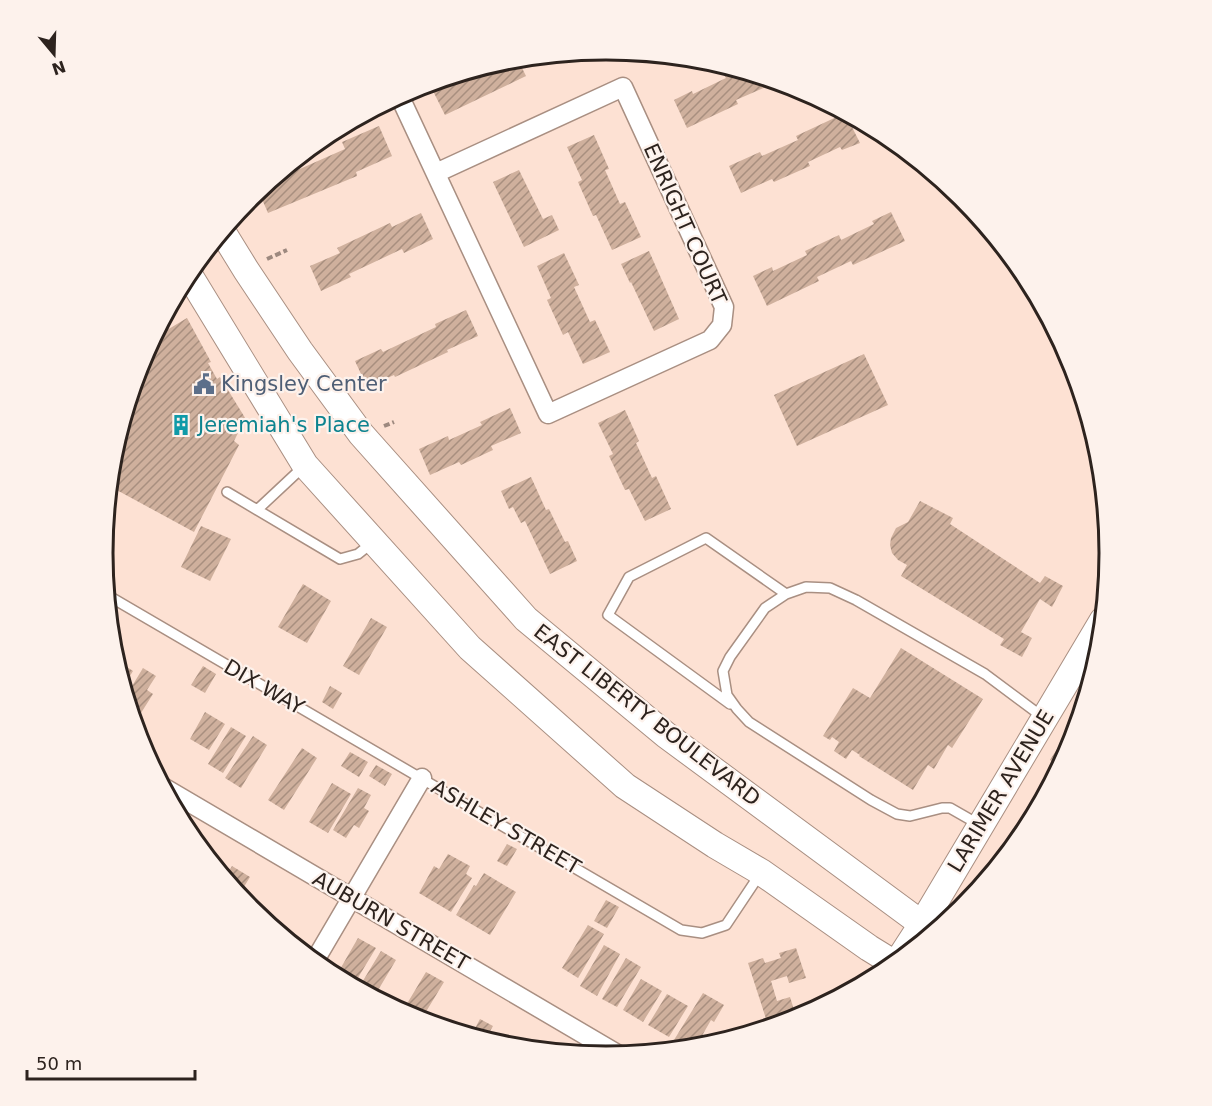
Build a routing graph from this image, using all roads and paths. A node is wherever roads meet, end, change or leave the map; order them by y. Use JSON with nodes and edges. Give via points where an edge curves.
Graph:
{"nodes":[{"id":1,"x":403,"y":104,"type":"edge"},
{"id":2,"x":436,"y":173,"type":"junction"},
{"id":3,"x":227,"y":238,"type":"edge"},
{"id":4,"x":287,"y":250,"type":"dead end"},
{"id":5,"x":267,"y":259,"type":"dead end"},
{"id":6,"x":194,"y":283,"type":"edge"},
{"id":7,"x":305,"y":465,"type":"junction"},
{"id":8,"x":226,"y":492,"type":"dead end"},
{"id":9,"x":257,"y":510,"type":"junction"},
{"id":10,"x":373,"y":542,"type":"junction"},
{"id":11,"x":786,"y":594,"type":"junction"},
{"id":12,"x":115,"y":600,"type":"edge"},
{"id":13,"x":1088,"y":657,"type":"edge"},
{"id":14,"x":736,"y":709,"type":"junction"},
{"id":15,"x":1044,"y":718,"type":"junction"},
{"id":16,"x":422,"y":778,"type":"junction"},
{"id":17,"x":176,"y":793,"type":"edge"},
{"id":18,"x":980,"y":826,"type":"junction"},
{"id":19,"x":761,"y":872,"type":"junction"},
{"id":20,"x":352,"y":898,"type":"junction"},
{"id":21,"x":929,"y":925,"type":"edge"},
{"id":22,"x":927,"y":927,"type":"edge"},
{"id":23,"x":319,"y":954,"type":"edge"},
{"id":24,"x":888,"y":957,"type":"edge"},
{"id":25,"x":604,"y":1046,"type":"edge"}],
"edges":[{"from":1,"to":2,"type":"street","name":"ENRIGHT COURT"},
{"from":2,"to":2,"type":"street","name":"ENRIGHT COURT","via":[[623,87],[724,307],[722,324],[710,340],[548,414]]},
{"from":3,"to":22,"type":"main road","name":"EAST LIBERTY BOULEVARD","via":[[300,351],[361,434],[526,620],[666,735]]},
{"from":4,"to":5,"type":"path"},
{"from":6,"to":7,"type":"main road"},
{"from":7,"to":9,"type":"lane"},
{"from":7,"to":10,"type":"main road"},
{"from":8,"to":9,"type":"lane"},
{"from":9,"to":10,"type":"lane","via":[[340,559],[358,554]]},
{"from":10,"to":19,"type":"main road","via":[[470,648],[625,786]]},
{"from":11,"to":14,"type":"lane","via":[[765,608],[723,670],[727,695]]},
{"from":11,"to":14,"type":"lane","via":[[706,538],[628,577],[608,615]]},
{"from":11,"to":15,"type":"lane","via":[[806,587],[830,588],[856,600],[985,674]]},
{"from":12,"to":16,"type":"lane","name":"DIX WAY"},
{"from":13,"to":15,"type":"main road","name":"LARIMER AVENUE"},
{"from":14,"to":18,"type":"lane","via":[[749,722],[897,814],[910,816],[950,808]]},
{"from":15,"to":18,"type":"main road","name":"LARIMER AVENUE"},
{"from":16,"to":19,"type":"lane","name":"ASHLEY STREET","via":[[681,930],[702,933],[726,925]]},
{"from":16,"to":20,"type":"street","name":"ASHLEY STREET"},
{"from":17,"to":20,"type":"street","name":"AUBURN STREET"},
{"from":18,"to":21,"type":"main road","name":"LARIMER AVENUE"},
{"from":19,"to":24,"type":"main road"},
{"from":20,"to":23,"type":"street","name":"ASHLEY STREET"},
{"from":20,"to":25,"type":"street","name":"AUBURN STREET"}]}
